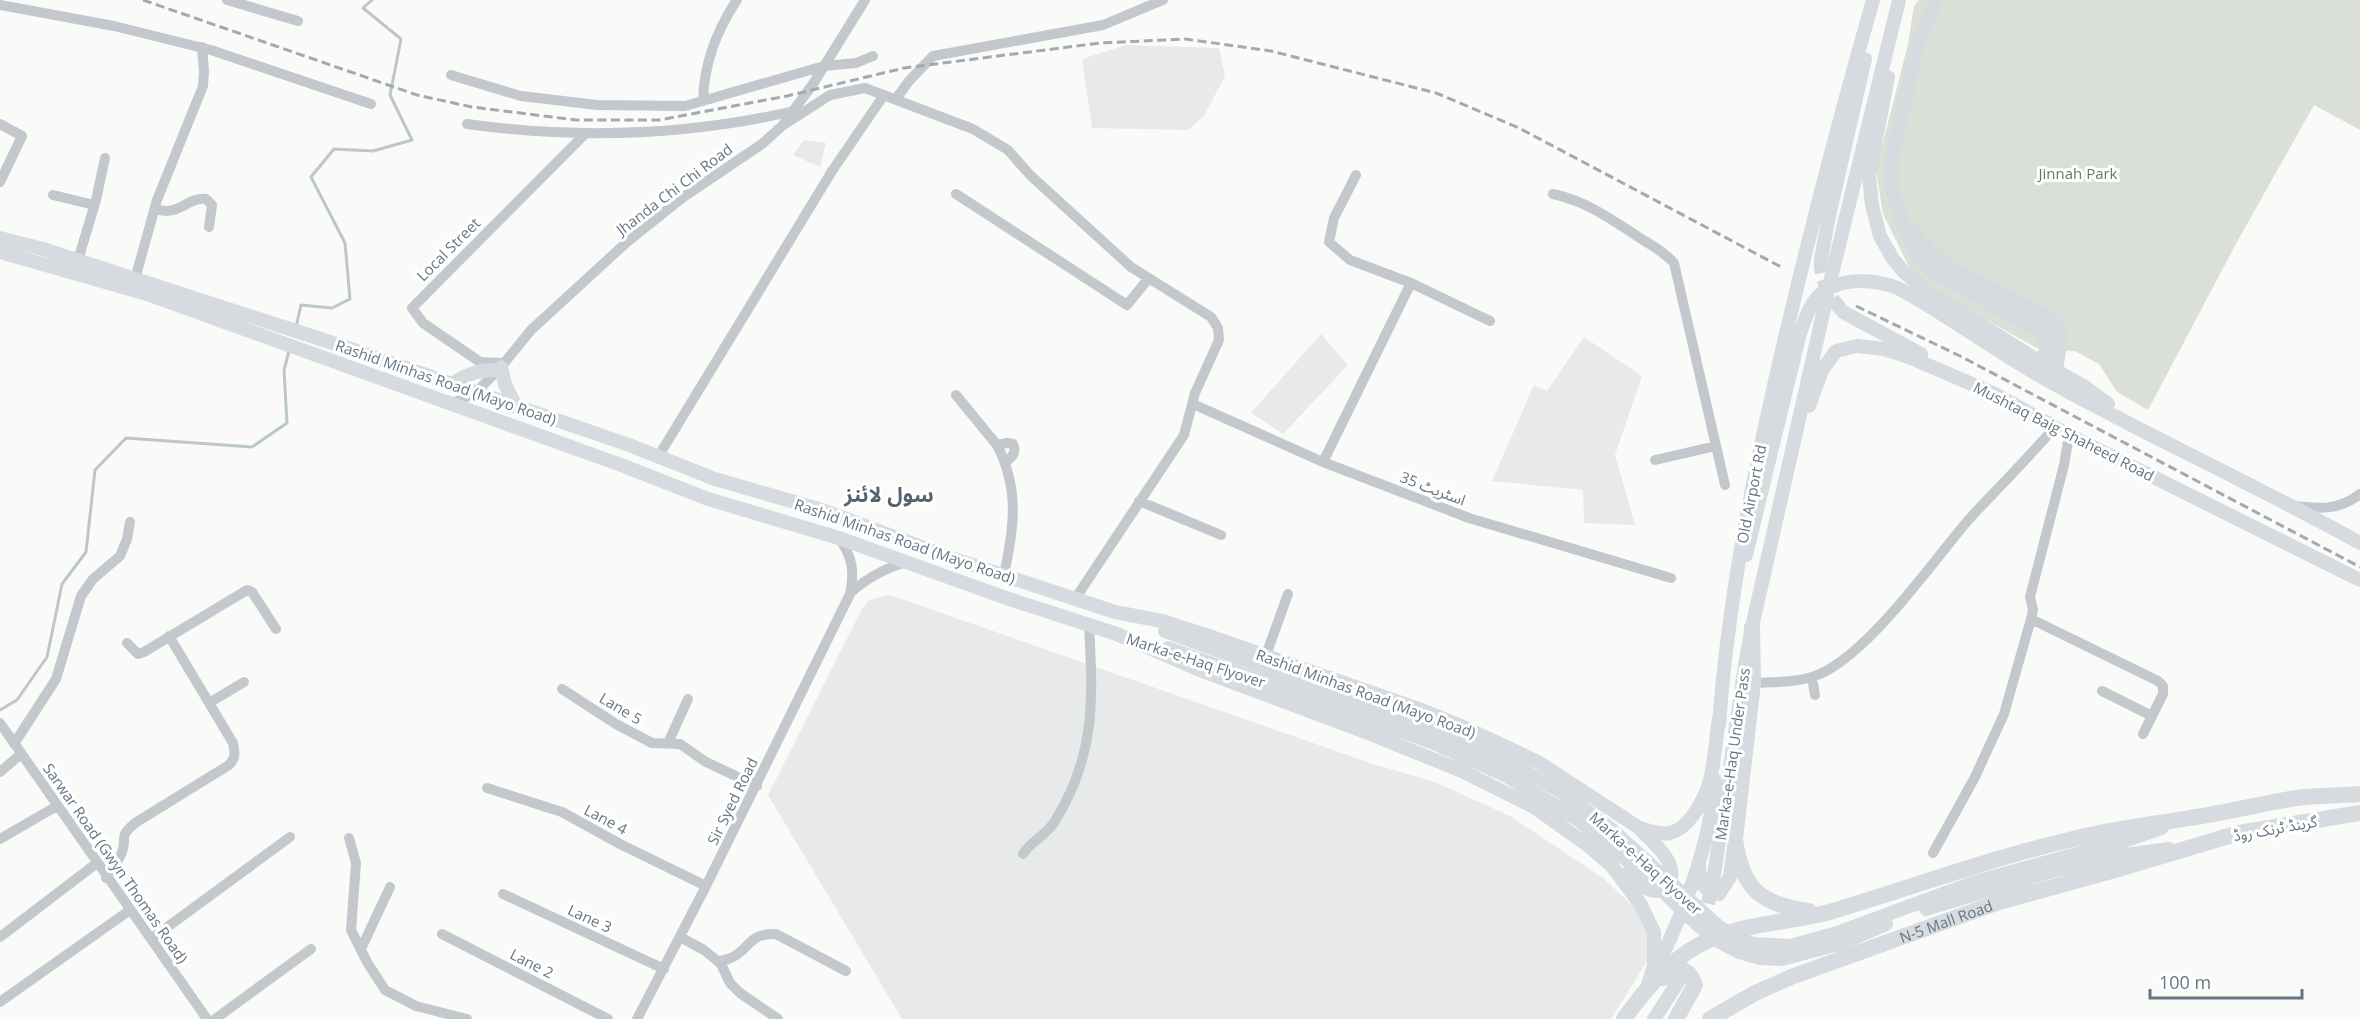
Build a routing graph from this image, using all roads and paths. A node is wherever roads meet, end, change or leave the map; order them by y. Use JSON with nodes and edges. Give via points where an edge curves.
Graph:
{"nodes":[{"id":1,"x":227,"y":0,"type":"edge"},
{"id":2,"x":865,"y":0,"type":"edge"},
{"id":3,"x":1163,"y":0,"type":"edge"},
{"id":4,"x":1875,"y":0,"type":"edge"},
{"id":5,"x":1899,"y":0,"type":"edge"},
{"id":6,"x":1936,"y":0,"type":"edge"},
{"id":7,"x":732,"y":1,"type":"edge"},
{"id":8,"x":0,"y":5,"type":"edge"},
{"id":9,"x":298,"y":21,"type":"dead end"},
{"id":10,"x":1892,"y":33,"type":"junction"},
{"id":11,"x":202,"y":48,"type":"junction"},
{"id":12,"x":873,"y":56,"type":"dead end"},
{"id":13,"x":824,"y":66,"type":"junction"},
{"id":14,"x":452,"y":75,"type":"dead end"},
{"id":15,"x":884,"y":95,"type":"junction"},
{"id":16,"x":896,"y":99,"type":"junction"},
{"id":17,"x":703,"y":101,"type":"junction"},
{"id":18,"x":371,"y":104,"type":"dead end"},
{"id":19,"x":794,"y":111,"type":"junction"},
{"id":20,"x":0,"y":124,"type":"edge"},
{"id":21,"x":466,"y":124,"type":"dead end"},
{"id":22,"x":782,"y":126,"type":"junction"},
{"id":23,"x":585,"y":134,"type":"junction"},
{"id":24,"x":105,"y":158,"type":"dead end"},
{"id":25,"x":1356,"y":175,"type":"dead end"},
{"id":26,"x":0,"y":182,"type":"edge"},
{"id":27,"x":1892,"y":187,"type":"junction"},
{"id":28,"x":956,"y":194,"type":"dead end"},
{"id":29,"x":1553,"y":194,"type":"dead end"},
{"id":30,"x":53,"y":195,"type":"dead end"},
{"id":31,"x":94,"y":205,"type":"junction"},
{"id":32,"x":154,"y":209,"type":"junction"},
{"id":33,"x":209,"y":227,"type":"dead end"},
{"id":34,"x":0,"y":238,"type":"edge"},
{"id":35,"x":0,"y":252,"type":"edge"},
{"id":36,"x":1821,"y":259,"type":"tunnel mouth"},
{"id":37,"x":78,"y":260,"type":"junction"},
{"id":38,"x":135,"y":279,"type":"junction"},
{"id":39,"x":1148,"y":279,"type":"junction"},
{"id":40,"x":1411,"y":283,"type":"junction"},
{"id":41,"x":1843,"y":312,"type":"tunnel mouth"},
{"id":42,"x":1490,"y":321,"type":"dead end"},
{"id":43,"x":1783,"y":344,"type":"junction"},
{"id":44,"x":1815,"y":345,"type":"junction"},
{"id":45,"x":2037,"y":360,"type":"junction"},
{"id":46,"x":501,"y":367,"type":"junction"},
{"id":47,"x":2052,"y":375,"type":"junction"},
{"id":48,"x":452,"y":384,"type":"junction"},
{"id":49,"x":476,"y":392,"type":"junction"},
{"id":50,"x":956,"y":395,"type":"dead end"},
{"id":51,"x":1997,"y":395,"type":"junction"},
{"id":52,"x":451,"y":404,"type":"junction"},
{"id":53,"x":1193,"y":404,"type":"junction"},
{"id":54,"x":516,"y":407,"type":"junction"},
{"id":55,"x":2055,"y":427,"type":"junction"},
{"id":56,"x":2069,"y":435,"type":"junction"},
{"id":57,"x":1716,"y":446,"type":"junction"},
{"id":58,"x":658,"y":457,"type":"junction"},
{"id":59,"x":1655,"y":460,"type":"dead end"},
{"id":60,"x":1789,"y":460,"type":"junction"},
{"id":61,"x":1323,"y":462,"type":"junction"},
{"id":62,"x":1725,"y":484,"type":"dead end"},
{"id":63,"x":2360,"y":494,"type":"edge"},
{"id":64,"x":1139,"y":501,"type":"junction"},
{"id":65,"x":2293,"y":506,"type":"junction"},
{"id":66,"x":130,"y":522,"type":"dead end"},
{"id":67,"x":1221,"y":535,"type":"dead end"},
{"id":68,"x":839,"y":538,"type":"junction"},
{"id":69,"x":2360,"y":543,"type":"edge"},
{"id":70,"x":907,"y":562,"type":"junction"},
{"id":71,"x":1004,"y":575,"type":"junction"},
{"id":72,"x":1671,"y":578,"type":"dead end"},
{"id":73,"x":2360,"y":580,"type":"edge"},
{"id":74,"x":850,"y":594,"type":"junction"},
{"id":75,"x":1288,"y":594,"type":"dead end"},
{"id":76,"x":1076,"y":599,"type":"junction"},
{"id":77,"x":1732,"y":602,"type":"junction"},
{"id":78,"x":1115,"y":612,"type":"junction"},
{"id":79,"x":2031,"y":620,"type":"junction"},
{"id":80,"x":1089,"y":624,"type":"junction"},
{"id":81,"x":1752,"y":627,"type":"junction"},
{"id":82,"x":276,"y":629,"type":"dead end"},
{"id":83,"x":1114,"y":633,"type":"junction"},
{"id":84,"x":169,"y":636,"type":"junction"},
{"id":85,"x":127,"y":643,"type":"dead end"},
{"id":86,"x":1266,"y":655,"type":"junction"},
{"id":87,"x":1812,"y":677,"type":"junction"},
{"id":88,"x":244,"y":682,"type":"dead end"},
{"id":89,"x":1753,"y":683,"type":"junction"},
{"id":90,"x":562,"y":689,"type":"dead end"},
{"id":91,"x":2102,"y":691,"type":"dead end"},
{"id":92,"x":1815,"y":695,"type":"dead end"},
{"id":93,"x":688,"y":699,"type":"dead end"},
{"id":94,"x":209,"y":703,"type":"junction"},
{"id":95,"x":2152,"y":717,"type":"junction"},
{"id":96,"x":1719,"y":718,"type":"junction"},
{"id":97,"x":0,"y":723,"type":"edge"},
{"id":98,"x":2143,"y":734,"type":"dead end"},
{"id":99,"x":668,"y":743,"type":"junction"},
{"id":100,"x":14,"y":744,"type":"junction"},
{"id":101,"x":21,"y":754,"type":"junction"},
{"id":102,"x":0,"y":772,"type":"edge"},
{"id":103,"x":757,"y":786,"type":"junction"},
{"id":104,"x":487,"y":788,"type":"dead end"},
{"id":105,"x":2360,"y":794,"type":"edge"},
{"id":106,"x":57,"y":806,"type":"junction"},
{"id":107,"x":2360,"y":813,"type":"edge"},
{"id":108,"x":2191,"y":818,"type":"junction"},
{"id":109,"x":1638,"y":827,"type":"junction"},
{"id":110,"x":290,"y":837,"type":"dead end"},
{"id":111,"x":0,"y":838,"type":"edge"},
{"id":112,"x":349,"y":838,"type":"dead end"},
{"id":113,"x":1735,"y":839,"type":"junction"},
{"id":114,"x":2191,"y":846,"type":"junction"},
{"id":115,"x":1933,"y":853,"type":"dead end"},
{"id":116,"x":1023,"y":854,"type":"dead end"},
{"id":117,"x":1699,"y":862,"type":"junction"},
{"id":118,"x":97,"y":863,"type":"junction"},
{"id":119,"x":1612,"y":866,"type":"junction"},
{"id":120,"x":106,"y":878,"type":"junction"},
{"id":121,"x":1713,"y":882,"type":"tunnel mouth"},
{"id":122,"x":706,"y":886,"type":"junction"},
{"id":123,"x":390,"y":887,"type":"dead end"},
{"id":124,"x":503,"y":894,"type":"dead end"},
{"id":125,"x":130,"y":910,"type":"junction"},
{"id":126,"x":1824,"y":914,"type":"junction"},
{"id":127,"x":442,"y":934,"type":"dead end"},
{"id":128,"x":0,"y":937,"type":"edge"},
{"id":129,"x":680,"y":937,"type":"junction"},
{"id":130,"x":1839,"y":938,"type":"junction"},
{"id":131,"x":151,"y":939,"type":"junction"},
{"id":132,"x":361,"y":948,"type":"junction"},
{"id":133,"x":311,"y":949,"type":"dead end"},
{"id":134,"x":717,"y":961,"type":"junction"},
{"id":135,"x":664,"y":969,"type":"junction"},
{"id":136,"x":846,"y":971,"type":"dead end"},
{"id":137,"x":1682,"y":976,"type":"dead end"},
{"id":138,"x":1647,"y":988,"type":"junction"},
{"id":139,"x":0,"y":1002,"type":"edge"},
{"id":140,"x":1714,"y":1017,"type":"edge"},
{"id":141,"x":207,"y":1019,"type":"edge"},
{"id":142,"x":215,"y":1019,"type":"edge"},
{"id":143,"x":467,"y":1019,"type":"edge"},
{"id":144,"x":608,"y":1019,"type":"edge"},
{"id":145,"x":637,"y":1019,"type":"edge"},
{"id":146,"x":778,"y":1019,"type":"edge"},
{"id":147,"x":1624,"y":1019,"type":"edge"},
{"id":148,"x":1654,"y":1019,"type":"edge"},
{"id":149,"x":1676,"y":1019,"type":"edge"}],
"edges":[{"from":1,"to":9,"type":"street"},
{"from":2,"to":13,"type":"street","name":"Jhanda Chi Chi Road"},
{"from":3,"to":16,"type":"street","via":[[1103,25],[933,56]]},
{"from":4,"to":36,"type":"main road"},
{"from":4,"to":43,"type":"main road","name":"Old Airport Rd","via":[[1823,181]]},
{"from":5,"to":10,"type":"main road","name":"Old Airport Rd"},
{"from":6,"to":27,"type":"main road","via":[[1916,53],[1892,156]]},
{"from":7,"to":17,"type":"street","via":[[708,60]]},
{"from":8,"to":11,"type":"street","via":[[114,26]]},
{"from":10,"to":44,"type":"main road","name":"Old Airport Rd"},
{"from":10,"to":45,"type":"main road","via":[[1885,100],[1869,176],[1880,236],[1903,271],[1921,287]]},
{"from":11,"to":18,"type":"street"},
{"from":11,"to":32,"type":"street","via":[[202,86]]},
{"from":12,"to":13,"type":"street","via":[[856,63]]},
{"from":13,"to":17,"type":"street"},
{"from":13,"to":19,"type":"street","name":"Jhanda Chi Chi Road"},
{"from":14,"to":17,"type":"street","via":[[521,96],[575,102],[685,106]]},
{"from":15,"to":16,"type":"street"},
{"from":15,"to":22,"type":"street","via":[[865,88],[842,92]]},
{"from":15,"to":58,"type":"street","via":[[832,171]]},
{"from":16,"to":39,"type":"street","via":[[973,129],[1008,150],[1038,182]]},
{"from":19,"to":22,"type":"street","name":"Jhanda Chi Chi Road"},
{"from":19,"to":23,"type":"street","via":[[688,130]]},
{"from":20,"to":26,"type":"street","via":[[22,136]]},
{"from":21,"to":23,"type":"street"},
{"from":22,"to":46,"type":"street","name":"Jhanda Chi Chi Road","via":[[627,242],[531,330]]},
{"from":23,"to":46,"type":"street","name":"Local Street","via":[[412,308],[423,323],[480,362]]},
{"from":24,"to":31,"type":"street"},
{"from":25,"to":40,"type":"street","via":[[1334,218],[1329,242],[1350,260]]},
{"from":27,"to":45,"type":"main road","via":[[1919,258],[1929,269],[2045,335],[2046,354]]},
{"from":27,"to":47,"type":"main road","via":[[1913,232],[1942,261],[2055,322],[2060,342]]},
{"from":28,"to":39,"type":"street","via":[[1127,305]]},
{"from":29,"to":57,"type":"street","via":[[1569,197],[1605,215],[1665,253],[1674,263]]},
{"from":30,"to":31,"type":"street"},
{"from":31,"to":37,"type":"street"},
{"from":32,"to":33,"type":"street","via":[[171,212],[206,199],[212,205]]},
{"from":32,"to":38,"type":"street"},
{"from":34,"to":37,"type":"main road","name":"Rashid Minhas Road (Mayo Road)"},
{"from":35,"to":52,"type":"main road","name":"Rashid Minhas Road (Mayo Road)","via":[[147,294]]},
{"from":37,"to":38,"type":"main road","name":"Rashid Minhas Road (Mayo Road)"},
{"from":38,"to":48,"type":"main road","name":"Rashid Minhas Road (Mayo Road)"},
{"from":39,"to":53,"type":"street","via":[[1211,317],[1218,328],[1219,340]]},
{"from":40,"to":42,"type":"street"},
{"from":40,"to":61,"type":"street"},
{"from":41,"to":51,"type":"main road"},
{"from":43,"to":44,"type":"main road","via":[[1796,312],[1804,301],[1815,300],[1820,306]]},
{"from":43,"to":77,"type":"main road","name":"Old Airport Rd","via":[[1742,534]]},
{"from":44,"to":60,"type":"main road","name":"Old Airport Rd"},
{"from":45,"to":47,"type":"main road"},
{"from":46,"to":48,"type":"main road","via":[[469,374]]},
{"from":46,"to":49,"type":"street","name":"Jhanda Chi Chi Road"},
{"from":46,"to":54,"type":"main road"},
{"from":47,"to":65,"type":"main road","via":[[2156,438]]},
{"from":47,"to":77,"type":"main road","via":[[1898,288],[1864,280],[1822,293],[1800,333]]},
{"from":48,"to":49,"type":"main road","name":"Rashid Minhas Road (Mayo Road)"},
{"from":49,"to":52,"type":"street","name":"Jhanda Chi Chi Road"},
{"from":49,"to":54,"type":"main road","name":"Rashid Minhas Road (Mayo Road)"},
{"from":50,"to":71,"type":"street","via":[[997,445],[1007,442],[1015,449],[1005,463],[1012,486],[1014,518]]},
{"from":51,"to":55,"type":"main road","name":"Mushtaq Baig Shaheed Road"},
{"from":51,"to":60,"type":"main road","name":"Mushtaq Baig Shaheed Road","via":[[1884,350],[1857,346],[1836,351],[1822,370]]},
{"from":52,"to":68,"type":"main road","name":"Rashid Minhas Road (Mayo Road)","via":[[708,499]]},
{"from":53,"to":61,"type":"street","name":"اسٹریٹ 35"},
{"from":53,"to":64,"type":"street","via":[[1184,435]]},
{"from":54,"to":58,"type":"main road","name":"Rashid Minhas Road (Mayo Road)"},
{"from":55,"to":56,"type":"main road","name":"Mushtaq Baig Shaheed Road"},
{"from":55,"to":87,"type":"street","via":[[1972,517],[1886,620],[1844,659]]},
{"from":56,"to":73,"type":"main road","name":"Mushtaq Baig Shaheed Road"},
{"from":56,"to":79,"type":"street","via":[[2030,597]]},
{"from":57,"to":59,"type":"street"},
{"from":57,"to":62,"type":"street"},
{"from":58,"to":71,"type":"main road","name":"Rashid Minhas Road (Mayo Road)"},
{"from":60,"to":81,"type":"main road","name":"Old Airport Rd"},
{"from":61,"to":72,"type":"street","name":"اسٹریٹ 35","via":[[1469,518]]},
{"from":63,"to":65,"type":"street","via":[[2336,507]]},
{"from":64,"to":67,"type":"street"},
{"from":64,"to":76,"type":"street"},
{"from":65,"to":69,"type":"main road"},
{"from":66,"to":100,"type":"street","via":[[120,556],[93,579],[81,596],[56,679]]},
{"from":68,"to":70,"type":"main road","name":"Rashid Minhas Road (Mayo Road)"},
{"from":68,"to":74,"type":"street","name":"Sir Syed Road","via":[[853,564]]},
{"from":70,"to":74,"type":"street","name":"Sir Syed Road","via":[[862,582]]},
{"from":70,"to":80,"type":"main road","name":"Rashid Minhas Road (Mayo Road)"},
{"from":71,"to":76,"type":"main road","name":"Rashid Minhas Road (Mayo Road)"},
{"from":74,"to":103,"type":"street","name":"Sir Syed Road"},
{"from":75,"to":86,"type":"street"},
{"from":76,"to":78,"type":"main road","name":"Rashid Minhas Road (Mayo Road)"},
{"from":77,"to":96,"type":"main road","name":"Old Airport Rd"},
{"from":78,"to":86,"type":"main road","name":"Rashid Minhas Road (Mayo Road)","via":[[1162,621]]},
{"from":78,"to":130,"type":"main road","name":"Marka-e-Haq Flyover","via":[[1427,727],[1506,761],[1587,810],[1733,936],[1753,944],[1790,946]]},
{"from":79,"to":95,"type":"street","via":[[2158,681],[2163,694]]},
{"from":79,"to":115,"type":"street","via":[[2004,714]]},
{"from":80,"to":83,"type":"main road","name":"Rashid Minhas Road (Mayo Road)"},
{"from":80,"to":116,"type":"street","via":[[1092,681],[1086,752],[1075,784],[1054,823]]},
{"from":81,"to":89,"type":"highway"},
{"from":81,"to":121,"type":"main road","name":"Marka-e-Haq Under Pass"},
{"from":82,"to":84,"type":"street","via":[[247,590]]},
{"from":83,"to":119,"type":"main road","name":"Rashid Minhas Road (Mayo Road)","via":[[1205,672],[1383,738],[1506,791],[1557,821]]},
{"from":83,"to":130,"type":"main road","name":"Marka-e-Haq Flyover","via":[[1210,662],[1434,743],[1505,775],[1580,821],[1651,880],[1698,926],[1739,952],[1782,959]]},
{"from":84,"to":85,"type":"street","via":[[138,654]]},
{"from":84,"to":94,"type":"street"},
{"from":86,"to":109,"type":"main road","name":"Rashid Minhas Road (Mayo Road)","via":[[1419,709],[1508,747]]},
{"from":87,"to":89,"type":"street"},
{"from":87,"to":92,"type":"street"},
{"from":88,"to":94,"type":"street"},
{"from":89,"to":113,"type":"highway"},
{"from":90,"to":99,"type":"street","name":"Lane 5","via":[[652,743]]},
{"from":91,"to":95,"type":"street"},
{"from":93,"to":99,"type":"street"},
{"from":94,"to":120,"type":"street","via":[[233,743],[234,760],[125,831],[122,852]]},
{"from":95,"to":98,"type":"street"},
{"from":96,"to":109,"type":"main road","name":"Rashid Minhas Road (Mayo Road)","via":[[1708,786],[1691,816],[1671,833],[1654,833]]},
{"from":96,"to":117,"type":"main road","name":"Old Airport Rd","via":[[1714,796]]},
{"from":97,"to":100,"type":"street","name":"Sarwar Road (Gwyn Thomas Road)"},
{"from":99,"to":103,"type":"street","name":"Lane 5","via":[[680,744],[706,762]]},
{"from":100,"to":101,"type":"street","name":"Sarwar Road (Gwyn Thomas Road)"},
{"from":101,"to":102,"type":"street"},
{"from":101,"to":106,"type":"street","name":"Sarwar Road (Gwyn Thomas Road)"},
{"from":103,"to":122,"type":"street","name":"Sir Syed Road"},
{"from":104,"to":122,"type":"street","name":"Lane 4","via":[[562,812]]},
{"from":105,"to":108,"type":"highway","name":"گرینڈ ٹرنک روڈ","via":[[2299,798]]},
{"from":106,"to":111,"type":"street"},
{"from":106,"to":118,"type":"street","name":"Sarwar Road (Gwyn Thomas Road)"},
{"from":107,"to":114,"type":"highway","name":"گرینڈ ٹرنک روڈ","via":[[2239,833]]},
{"from":108,"to":126,"type":"highway","name":"گرینڈ ٹرنک روڈ","via":[[2071,839],[1965,868]]},
{"from":108,"to":130,"type":"main road","name":"Marka-e-Haq Flyover","via":[[2124,841],[1974,882]]},
{"from":109,"to":119,"type":"main road","via":[[1665,856],[1671,870],[1667,887],[1653,891]]},
{"from":110,"to":131,"type":"street"},
{"from":112,"to":132,"type":"street","via":[[356,863],[351,930]]},
{"from":113,"to":117,"type":"main road","via":[[1730,877],[1719,894],[1708,892],[1704,886]]},
{"from":113,"to":126,"type":"highway","via":[[1737,856],[1755,891],[1783,907]]},
{"from":114,"to":130,"type":"main road","name":"Marka-e-Haq Flyover","via":[[2111,857],[2045,873]]},
{"from":114,"to":140,"type":"highway","name":"N-5 Mall Road","via":[[1999,902],[1890,940],[1791,977]]},
{"from":117,"to":138,"type":"main road","name":"Old Airport Rd"},
{"from":118,"to":120,"type":"street","name":"Sarwar Road (Gwyn Thomas Road)"},
{"from":118,"to":128,"type":"street"},
{"from":119,"to":138,"type":"main road","name":"Rashid Minhas Road (Mayo Road)","via":[[1641,905],[1654,932],[1654,965]]},
{"from":120,"to":125,"type":"street","name":"Sarwar Road (Gwyn Thomas Road)"},
{"from":122,"to":129,"type":"street","name":"Sir Syed Road"},
{"from":123,"to":132,"type":"street"},
{"from":124,"to":135,"type":"street","name":"Lane 3"},
{"from":125,"to":131,"type":"street","name":"Sarwar Road (Gwyn Thomas Road)"},
{"from":125,"to":139,"type":"street"},
{"from":126,"to":138,"type":"highway","name":"گرینڈ ٹرنک روڈ","via":[[1745,927],[1716,936],[1696,946]]},
{"from":127,"to":144,"type":"street","name":"Lane 2"},
{"from":129,"to":134,"type":"street"},
{"from":129,"to":135,"type":"street","name":"Sir Syed Road"},
{"from":131,"to":141,"type":"street","name":"Sarwar Road (Gwyn Thomas Road)"},
{"from":132,"to":143,"type":"street","via":[[386,990],[416,1006]]},
{"from":133,"to":142,"type":"street"},
{"from":134,"to":136,"type":"street","via":[[737,956],[754,937],[764,933],[776,934]]},
{"from":134,"to":146,"type":"street","via":[[729,983]]},
{"from":135,"to":145,"type":"street","name":"Sir Syed Road"},
{"from":137,"to":148,"type":"main road"},
{"from":138,"to":147,"type":"highway"},
{"from":138,"to":149,"type":"highway","via":[[1677,970],[1688,972],[1695,985]]}]}
